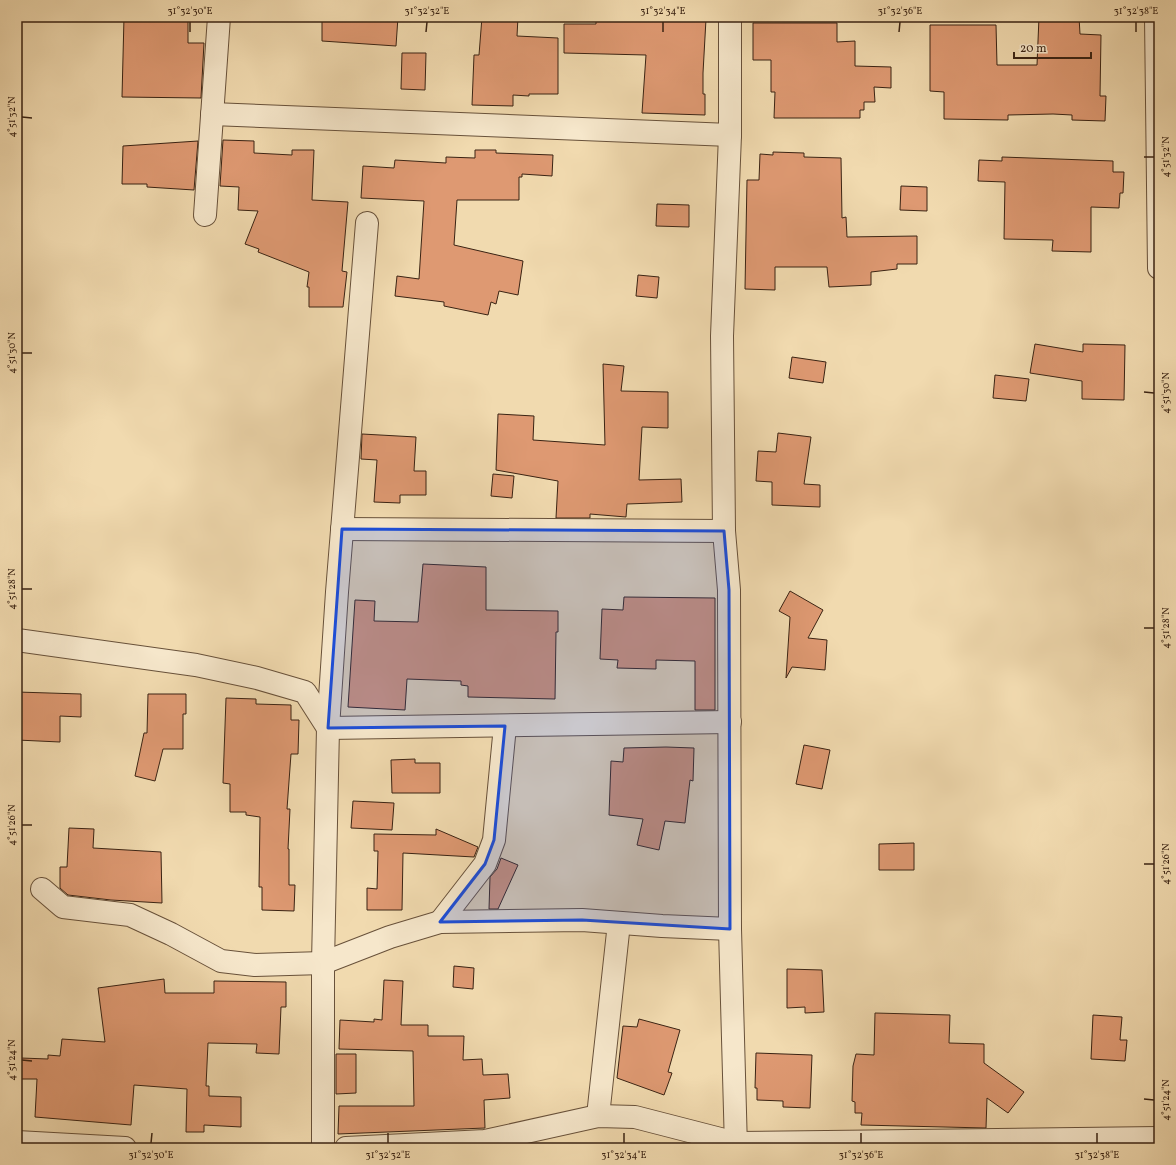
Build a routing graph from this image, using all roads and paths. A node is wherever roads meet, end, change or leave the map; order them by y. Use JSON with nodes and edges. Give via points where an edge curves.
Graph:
{"nodes":[{"id":1,"x":219,"y":17,"type":"edge"},
{"id":2,"x":730,"y":17,"type":"edge"},
{"id":3,"x":1156,"y":17,"type":"edge"},
{"id":4,"x":212,"y":114,"type":"junction"},
{"id":5,"x":730,"y":135,"type":"junction"},
{"id":6,"x":205,"y":214,"type":"dead end"},
{"id":7,"x":367,"y":223,"type":"dead end"},
{"id":8,"x":1159,"y":268,"type":"edge"},
{"id":9,"x":342,"y":529,"type":"junction"},
{"id":10,"x":724,"y":531,"type":"junction"},
{"id":11,"x":17,"y":640,"type":"edge"},
{"id":12,"x":730,"y":722,"type":"junction"},
{"id":13,"x":505,"y":726,"type":"junction"},
{"id":14,"x":328,"y":728,"type":"junction"},
{"id":15,"x":42,"y":888,"type":"dead end"},
{"id":16,"x":440,"y":922,"type":"junction"},
{"id":17,"x":619,"y":923,"type":"junction"},
{"id":18,"x":730,"y":929,"type":"junction"},
{"id":19,"x":323,"y":963,"type":"junction"},
{"id":20,"x":598,"y":1116,"type":"junction"},
{"id":21,"x":1159,"y":1138,"type":"edge"},
{"id":22,"x":17,"y":1142,"type":"edge"},
{"id":23,"x":736,"y":1146,"type":"edge"},
{"id":24,"x":125,"y":1148,"type":"edge"},
{"id":25,"x":324,"y":1148,"type":"edge"},
{"id":26,"x":346,"y":1148,"type":"edge"}],
"edges":[{"from":1,"to":4,"type":"street"},
{"from":2,"to":5,"type":"street"},
{"from":3,"to":8,"type":"street"},
{"from":4,"to":5,"type":"street"},
{"from":4,"to":6,"type":"street"},
{"from":5,"to":10,"type":"street","via":[[722,336]]},
{"from":7,"to":9,"type":"street"},
{"from":9,"to":10,"type":"street"},
{"from":9,"to":14,"type":"street"},
{"from":10,"to":12,"type":"street","via":[[729,590]]},
{"from":11,"to":14,"type":"street","via":[[196,665],[257,678],[305,692]]},
{"from":12,"to":13,"type":"street"},
{"from":12,"to":18,"type":"street"},
{"from":13,"to":14,"type":"street"},
{"from":13,"to":16,"type":"street","via":[[494,840],[485,864]]},
{"from":14,"to":19,"type":"street"},
{"from":15,"to":19,"type":"street","via":[[63,907],[130,915],[221,961],[255,965]]},
{"from":16,"to":17,"type":"street","via":[[582,920]]},
{"from":16,"to":19,"type":"street","via":[[390,937]]},
{"from":17,"to":18,"type":"street"},
{"from":17,"to":20,"type":"street"},
{"from":18,"to":23,"type":"street"},
{"from":19,"to":25,"type":"street"},
{"from":20,"to":23,"type":"street","via":[[635,1117]]},
{"from":20,"to":26,"type":"street","via":[[486,1141]]},
{"from":21,"to":23,"type":"street"},
{"from":22,"to":24,"type":"street"}]}
